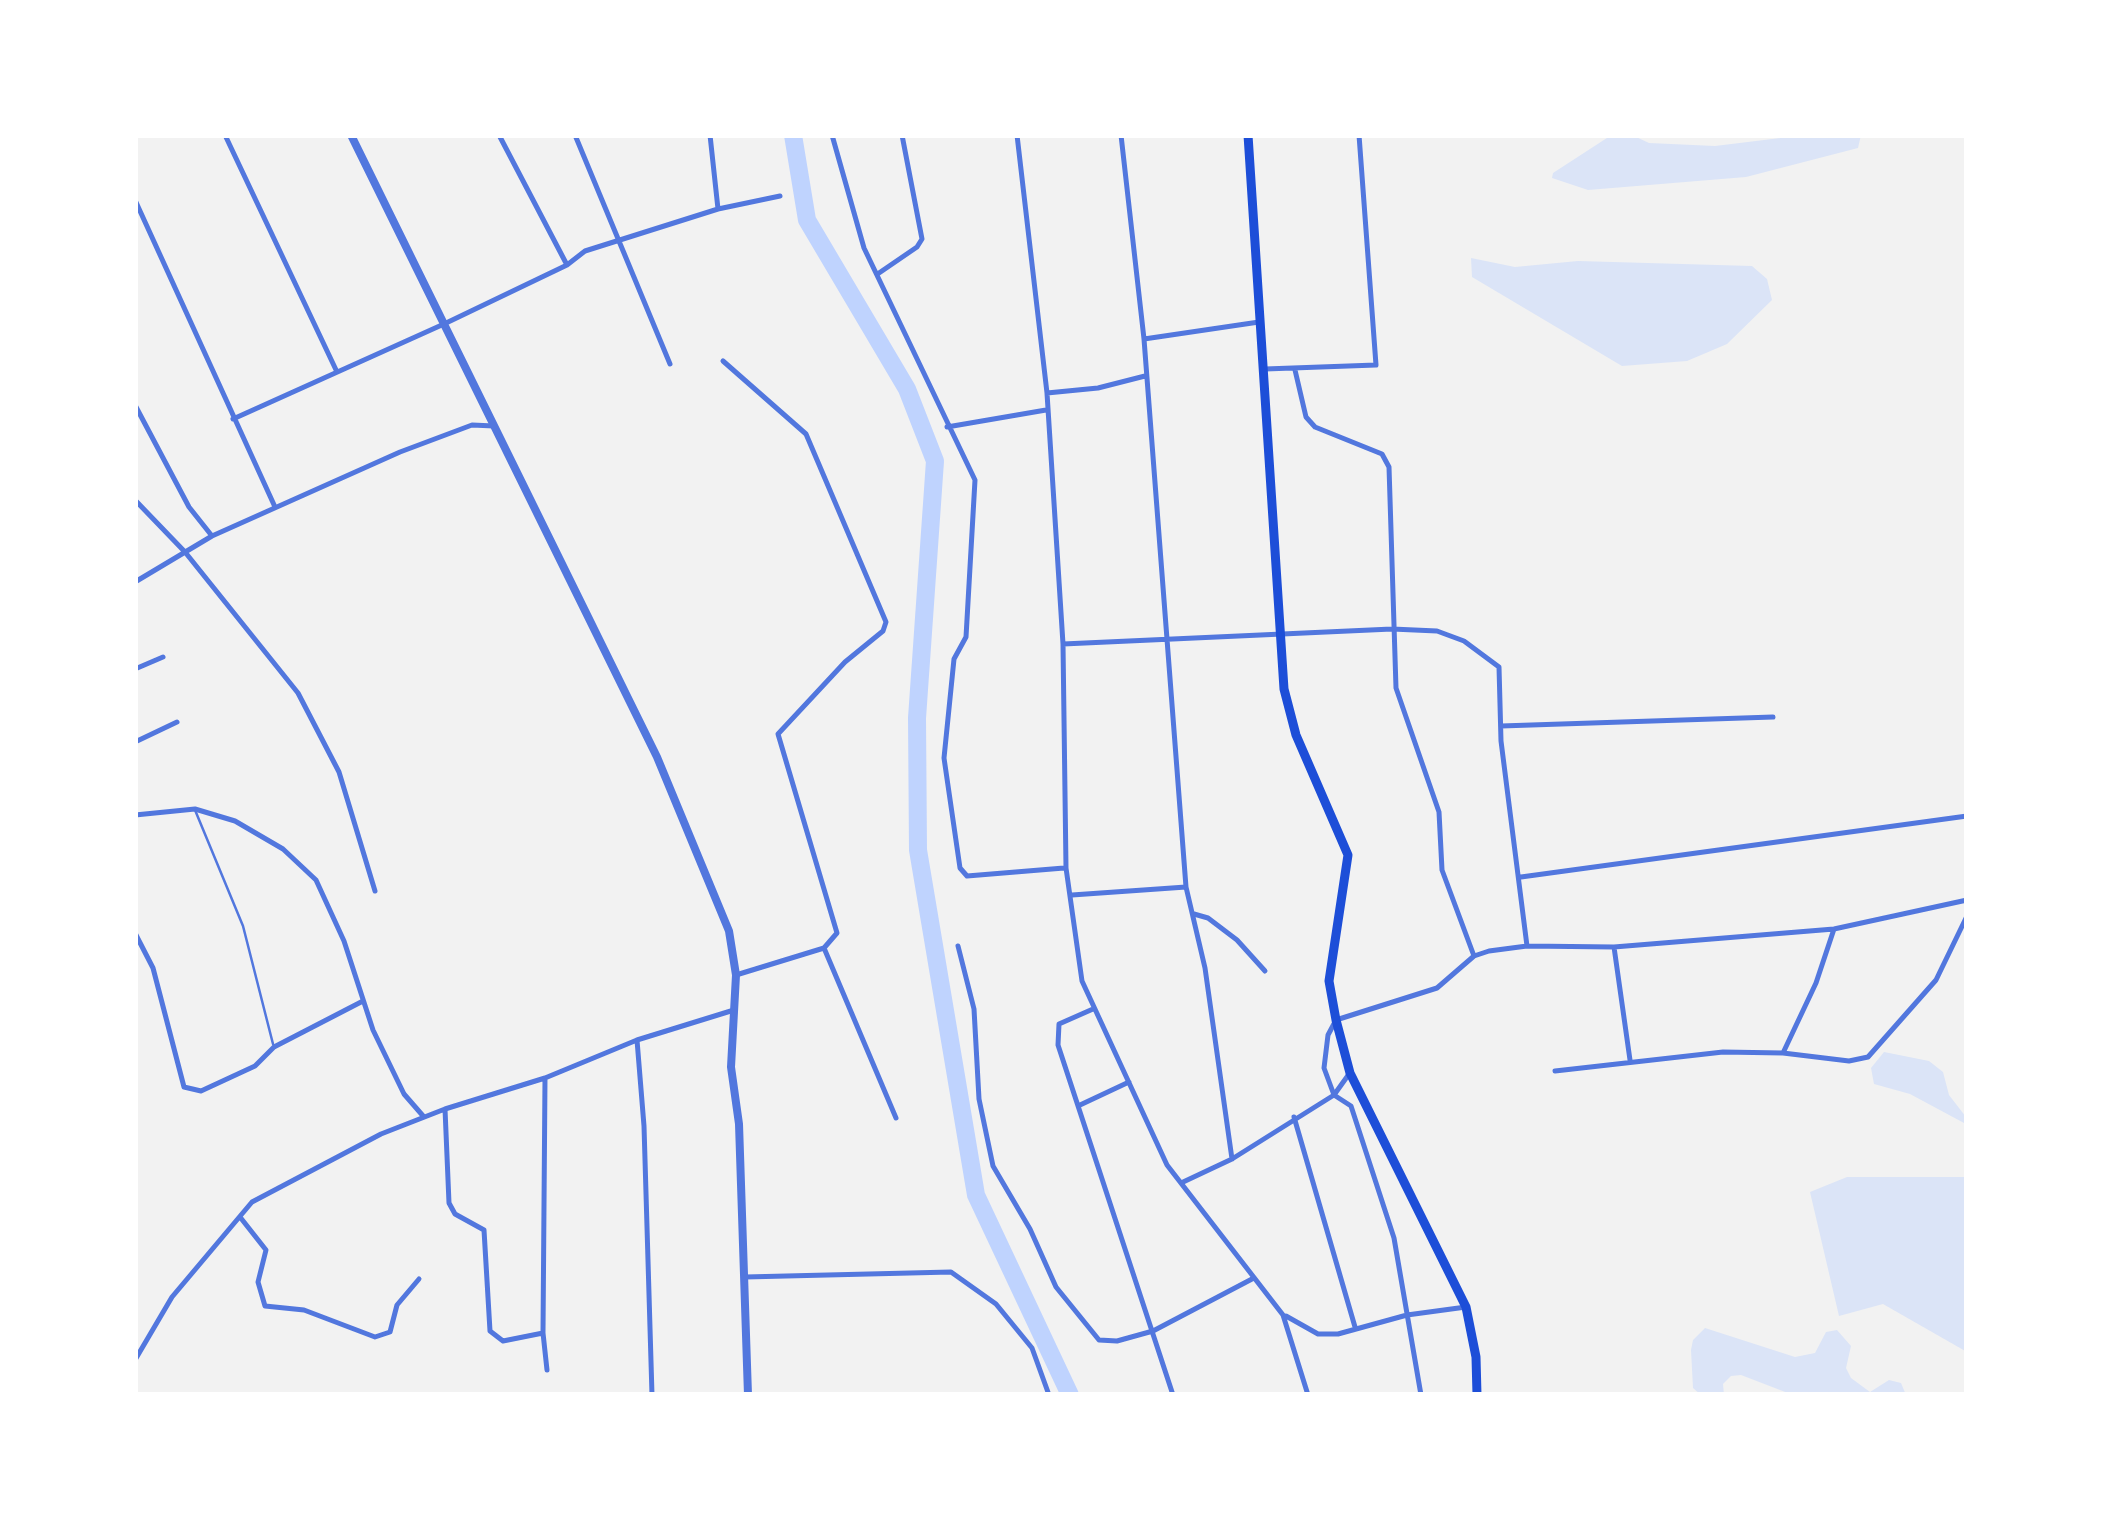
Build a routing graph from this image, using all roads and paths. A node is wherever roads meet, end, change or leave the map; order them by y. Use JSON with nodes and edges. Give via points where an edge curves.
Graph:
{"nodes":[{"id":1,"x":225,"y":135,"type":"edge"},
{"id":2,"x":351,"y":135,"type":"edge"},
{"id":3,"x":499,"y":135,"type":"edge"},
{"id":4,"x":575,"y":135,"type":"edge"},
{"id":5,"x":710,"y":135,"type":"edge"},
{"id":6,"x":832,"y":135,"type":"edge"},
{"id":7,"x":902,"y":135,"type":"edge"},
{"id":8,"x":1017,"y":135,"type":"edge"},
{"id":9,"x":1121,"y":135,"type":"edge"},
{"id":10,"x":1248,"y":135,"type":"edge"},
{"id":11,"x":1360,"y":135,"type":"edge"},
{"id":12,"x":780,"y":196,"type":"dead end"},
{"id":13,"x":135,"y":200,"type":"edge"},
{"id":14,"x":718,"y":208,"type":"junction"},
{"id":15,"x":618,"y":238,"type":"junction"},
{"id":16,"x":566,"y":265,"type":"junction"},
{"id":17,"x":878,"y":274,"type":"junction"},
{"id":18,"x":1259,"y":322,"type":"junction"},
{"id":19,"x":444,"y":324,"type":"junction"},
{"id":20,"x":1144,"y":339,"type":"junction"},
{"id":21,"x":723,"y":361,"type":"dead end"},
{"id":22,"x":670,"y":364,"type":"dead end"},
{"id":23,"x":1263,"y":369,"type":"junction"},
{"id":24,"x":1295,"y":370,"type":"junction"},
{"id":25,"x":336,"y":372,"type":"junction"},
{"id":26,"x":1145,"y":376,"type":"junction"},
{"id":27,"x":1047,"y":393,"type":"junction"},
{"id":28,"x":135,"y":405,"type":"edge"},
{"id":29,"x":1046,"y":410,"type":"junction"},
{"id":30,"x":233,"y":419,"type":"junction"},
{"id":31,"x":494,"y":426,"type":"junction"},
{"id":32,"x":947,"y":427,"type":"junction"},
{"id":33,"x":136,"y":502,"type":"edge"},
{"id":34,"x":275,"y":507,"type":"junction"},
{"id":35,"x":212,"y":536,"type":"junction"},
{"id":36,"x":185,"y":552,"type":"junction"},
{"id":37,"x":135,"y":582,"type":"edge"},
{"id":38,"x":1392,"y":629,"type":"junction"},
{"id":39,"x":1278,"y":632,"type":"junction"},
{"id":40,"x":1168,"y":639,"type":"junction"},
{"id":41,"x":1062,"y":644,"type":"junction"},
{"id":42,"x":163,"y":657,"type":"dead end"},
{"id":43,"x":135,"y":669,"type":"edge"},
{"id":44,"x":1773,"y":717,"type":"dead end"},
{"id":45,"x":177,"y":722,"type":"dead end"},
{"id":46,"x":1501,"y":726,"type":"junction"},
{"id":47,"x":135,"y":742,"type":"edge"},
{"id":48,"x":195,"y":808,"type":"junction"},
{"id":49,"x":135,"y":815,"type":"edge"},
{"id":50,"x":1967,"y":816,"type":"edge"},
{"id":51,"x":1066,"y":868,"type":"junction"},
{"id":52,"x":1521,"y":877,"type":"junction"},
{"id":53,"x":1186,"y":887,"type":"junction"},
{"id":54,"x":375,"y":890,"type":"dead end"},
{"id":55,"x":1072,"y":895,"type":"junction"},
{"id":56,"x":1967,"y":900,"type":"edge"},
{"id":57,"x":1194,"y":914,"type":"junction"},
{"id":58,"x":1967,"y":916,"type":"edge"},
{"id":59,"x":1834,"y":929,"type":"junction"},
{"id":60,"x":135,"y":933,"type":"edge"},
{"id":61,"x":958,"y":946,"type":"dead end"},
{"id":62,"x":1527,"y":946,"type":"junction"},
{"id":63,"x":1614,"y":947,"type":"junction"},
{"id":64,"x":824,"y":948,"type":"junction"},
{"id":65,"x":1474,"y":956,"type":"junction"},
{"id":66,"x":1266,"y":971,"type":"dead end"},
{"id":67,"x":736,"y":975,"type":"junction"},
{"id":68,"x":364,"y":1001,"type":"junction"},
{"id":69,"x":737,"y":1009,"type":"junction"},
{"id":70,"x":1093,"y":1009,"type":"junction"},
{"id":71,"x":1336,"y":1020,"type":"junction"},
{"id":72,"x":637,"y":1040,"type":"junction"},
{"id":73,"x":274,"y":1047,"type":"junction"},
{"id":74,"x":1783,"y":1052,"type":"junction"},
{"id":75,"x":1630,"y":1060,"type":"junction"},
{"id":76,"x":1555,"y":1071,"type":"dead end"},
{"id":77,"x":1350,"y":1073,"type":"junction"},
{"id":78,"x":545,"y":1078,"type":"junction"},
{"id":79,"x":1130,"y":1082,"type":"junction"},
{"id":80,"x":1334,"y":1095,"type":"junction"},
{"id":81,"x":1080,"y":1105,"type":"junction"},
{"id":82,"x":445,"y":1108,"type":"junction"},
{"id":83,"x":424,"y":1117,"type":"junction"},
{"id":84,"x":1294,"y":1117,"type":"junction"},
{"id":85,"x":896,"y":1118,"type":"dead end"},
{"id":86,"x":1232,"y":1159,"type":"junction"},
{"id":87,"x":1182,"y":1183,"type":"junction"},
{"id":88,"x":240,"y":1217,"type":"junction"},
{"id":89,"x":745,"y":1277,"type":"junction"},
{"id":90,"x":419,"y":1279,"type":"dead end"},
{"id":91,"x":1252,"y":1279,"type":"junction"},
{"id":92,"x":1466,"y":1307,"type":"junction"},
{"id":93,"x":1283,"y":1314,"type":"junction"},
{"id":94,"x":1407,"y":1314,"type":"junction"},
{"id":95,"x":1354,"y":1326,"type":"junction"},
{"id":96,"x":1153,"y":1331,"type":"junction"},
{"id":97,"x":544,"y":1333,"type":"junction"},
{"id":98,"x":137,"y":1350,"type":"edge"},
{"id":99,"x":135,"y":1360,"type":"edge"},
{"id":100,"x":547,"y":1370,"type":"dead end"},
{"id":101,"x":652,"y":1395,"type":"edge"},
{"id":102,"x":748,"y":1395,"type":"edge"},
{"id":103,"x":1049,"y":1395,"type":"edge"},
{"id":104,"x":1173,"y":1395,"type":"edge"},
{"id":105,"x":1308,"y":1395,"type":"edge"},
{"id":106,"x":1420,"y":1395,"type":"edge"},
{"id":107,"x":1477,"y":1395,"type":"edge"}],
"edges":[{"from":1,"to":25,"type":"street"},
{"from":2,"to":19,"type":"street"},
{"from":3,"to":16,"type":"street"},
{"from":4,"to":15,"type":"street"},
{"from":5,"to":14,"type":"street"},
{"from":6,"to":17,"type":"street","via":[[864,248]]},
{"from":7,"to":17,"type":"street","via":[[922,238]]},
{"from":8,"to":27,"type":"street"},
{"from":9,"to":20,"type":"street"},
{"from":10,"to":18,"type":"main road"},
{"from":11,"to":24,"type":"street","via":[[1376,365]]},
{"from":12,"to":14,"type":"street"},
{"from":13,"to":30,"type":"street"},
{"from":14,"to":15,"type":"street"},
{"from":15,"to":16,"type":"street"},
{"from":15,"to":22,"type":"street"},
{"from":16,"to":19,"type":"street"},
{"from":17,"to":32,"type":"street"},
{"from":18,"to":20,"type":"street"},
{"from":18,"to":23,"type":"main road"},
{"from":19,"to":25,"type":"street"},
{"from":19,"to":31,"type":"street"},
{"from":20,"to":26,"type":"street"},
{"from":21,"to":64,"type":"street","via":[[806,434],[886,622],[778,734],[837,933]]},
{"from":23,"to":24,"type":"street"},
{"from":23,"to":39,"type":"main road"},
{"from":24,"to":38,"type":"street","via":[[1306,417],[1382,454],[1390,467]]},
{"from":25,"to":30,"type":"street"},
{"from":26,"to":27,"type":"street"},
{"from":26,"to":40,"type":"street"},
{"from":27,"to":29,"type":"street"},
{"from":28,"to":35,"type":"street","via":[[189,507]]},
{"from":29,"to":32,"type":"street"},
{"from":29,"to":41,"type":"street"},
{"from":30,"to":34,"type":"street"},
{"from":31,"to":34,"type":"street","via":[[472,425]]},
{"from":31,"to":67,"type":"street","via":[[657,758],[728,931]]},
{"from":32,"to":51,"type":"street","via":[[975,480],[966,638],[954,659],[944,758],[960,868],[967,876]]},
{"from":33,"to":36,"type":"street"},
{"from":34,"to":35,"type":"street"},
{"from":35,"to":36,"type":"street"},
{"from":36,"to":37,"type":"street"},
{"from":36,"to":54,"type":"street","via":[[298,693],[340,772]]},
{"from":38,"to":39,"type":"street"},
{"from":38,"to":46,"type":"street","via":[[1437,631],[1499,667]]},
{"from":38,"to":65,"type":"street","via":[[1396,688],[1439,812],[1442,870]]},
{"from":39,"to":40,"type":"street"},
{"from":39,"to":71,"type":"main road","via":[[1296,735],[1348,855],[1329,981]]},
{"from":40,"to":41,"type":"street"},
{"from":40,"to":53,"type":"street"},
{"from":41,"to":51,"type":"street"},
{"from":42,"to":43,"type":"street"},
{"from":44,"to":46,"type":"street"},
{"from":45,"to":47,"type":"street"},
{"from":46,"to":52,"type":"street"},
{"from":48,"to":49,"type":"street"},
{"from":48,"to":68,"type":"street","via":[[283,849],[316,880]]},
{"from":48,"to":73,"type":"lane","via":[[243,926]]},
{"from":50,"to":52,"type":"street"},
{"from":51,"to":55,"type":"street"},
{"from":52,"to":62,"type":"street"},
{"from":53,"to":55,"type":"street"},
{"from":53,"to":57,"type":"street"},
{"from":55,"to":70,"type":"street","via":[[1082,981]]},
{"from":56,"to":59,"type":"street"},
{"from":57,"to":66,"type":"street","via":[[1237,940]]},
{"from":57,"to":86,"type":"street"},
{"from":58,"to":74,"type":"street","via":[[1936,980],[1868,1057],[1849,1062]]},
{"from":59,"to":63,"type":"street"},
{"from":59,"to":74,"type":"street"},
{"from":60,"to":73,"type":"street","via":[[153,968],[184,1087],[201,1091],[255,1066]]},
{"from":61,"to":96,"type":"street","via":[[974,1009],[978,1099],[992,1166],[1056,1287],[1099,1340]]},
{"from":62,"to":63,"type":"street"},
{"from":62,"to":65,"type":"street"},
{"from":63,"to":75,"type":"street"},
{"from":64,"to":67,"type":"street"},
{"from":64,"to":85,"type":"street"},
{"from":65,"to":71,"type":"street","via":[[1438,988]]},
{"from":67,"to":69,"type":"street"},
{"from":68,"to":73,"type":"street"},
{"from":68,"to":83,"type":"street","via":[[404,1094]]},
{"from":69,"to":72,"type":"street"},
{"from":69,"to":89,"type":"street","via":[[732,1067]]},
{"from":70,"to":79,"type":"street"},
{"from":70,"to":81,"type":"street","via":[[1058,1031]]},
{"from":71,"to":77,"type":"main road"},
{"from":71,"to":80,"type":"street","via":[[1324,1068]]},
{"from":72,"to":78,"type":"street"},
{"from":72,"to":101,"type":"street"},
{"from":74,"to":75,"type":"street"},
{"from":75,"to":76,"type":"street"},
{"from":77,"to":80,"type":"street"},
{"from":77,"to":92,"type":"main road"},
{"from":78,"to":82,"type":"street"},
{"from":78,"to":97,"type":"street"},
{"from":79,"to":81,"type":"street"},
{"from":79,"to":87,"type":"street","via":[[1167,1165]]},
{"from":80,"to":84,"type":"street"},
{"from":80,"to":94,"type":"street","via":[[1351,1106],[1394,1238]]},
{"from":81,"to":96,"type":"street"},
{"from":82,"to":83,"type":"street"},
{"from":82,"to":97,"type":"street","via":[[448,1203],[484,1230],[490,1331],[503,1341]]},
{"from":83,"to":88,"type":"street","via":[[310,1169],[252,1202]]},
{"from":84,"to":86,"type":"street"},
{"from":84,"to":95,"type":"street"},
{"from":86,"to":87,"type":"street"},
{"from":87,"to":91,"type":"street"},
{"from":88,"to":90,"type":"street","via":[[266,1250],[258,1282],[265,1306],[304,1310],[375,1336],[390,1332],[397,1305]]},
{"from":88,"to":98,"type":"street"},
{"from":89,"to":102,"type":"street"},
{"from":89,"to":103,"type":"street","via":[[951,1272],[996,1304],[1032,1348]]},
{"from":91,"to":93,"type":"street"},
{"from":91,"to":96,"type":"street"},
{"from":92,"to":94,"type":"street"},
{"from":92,"to":107,"type":"main road"},
{"from":93,"to":95,"type":"street","via":[[1318,1334]]},
{"from":93,"to":105,"type":"street"},
{"from":94,"to":95,"type":"street"},
{"from":94,"to":106,"type":"street"},
{"from":96,"to":104,"type":"street"},
{"from":97,"to":100,"type":"street"},
{"from":98,"to":99,"type":"street"}]}
